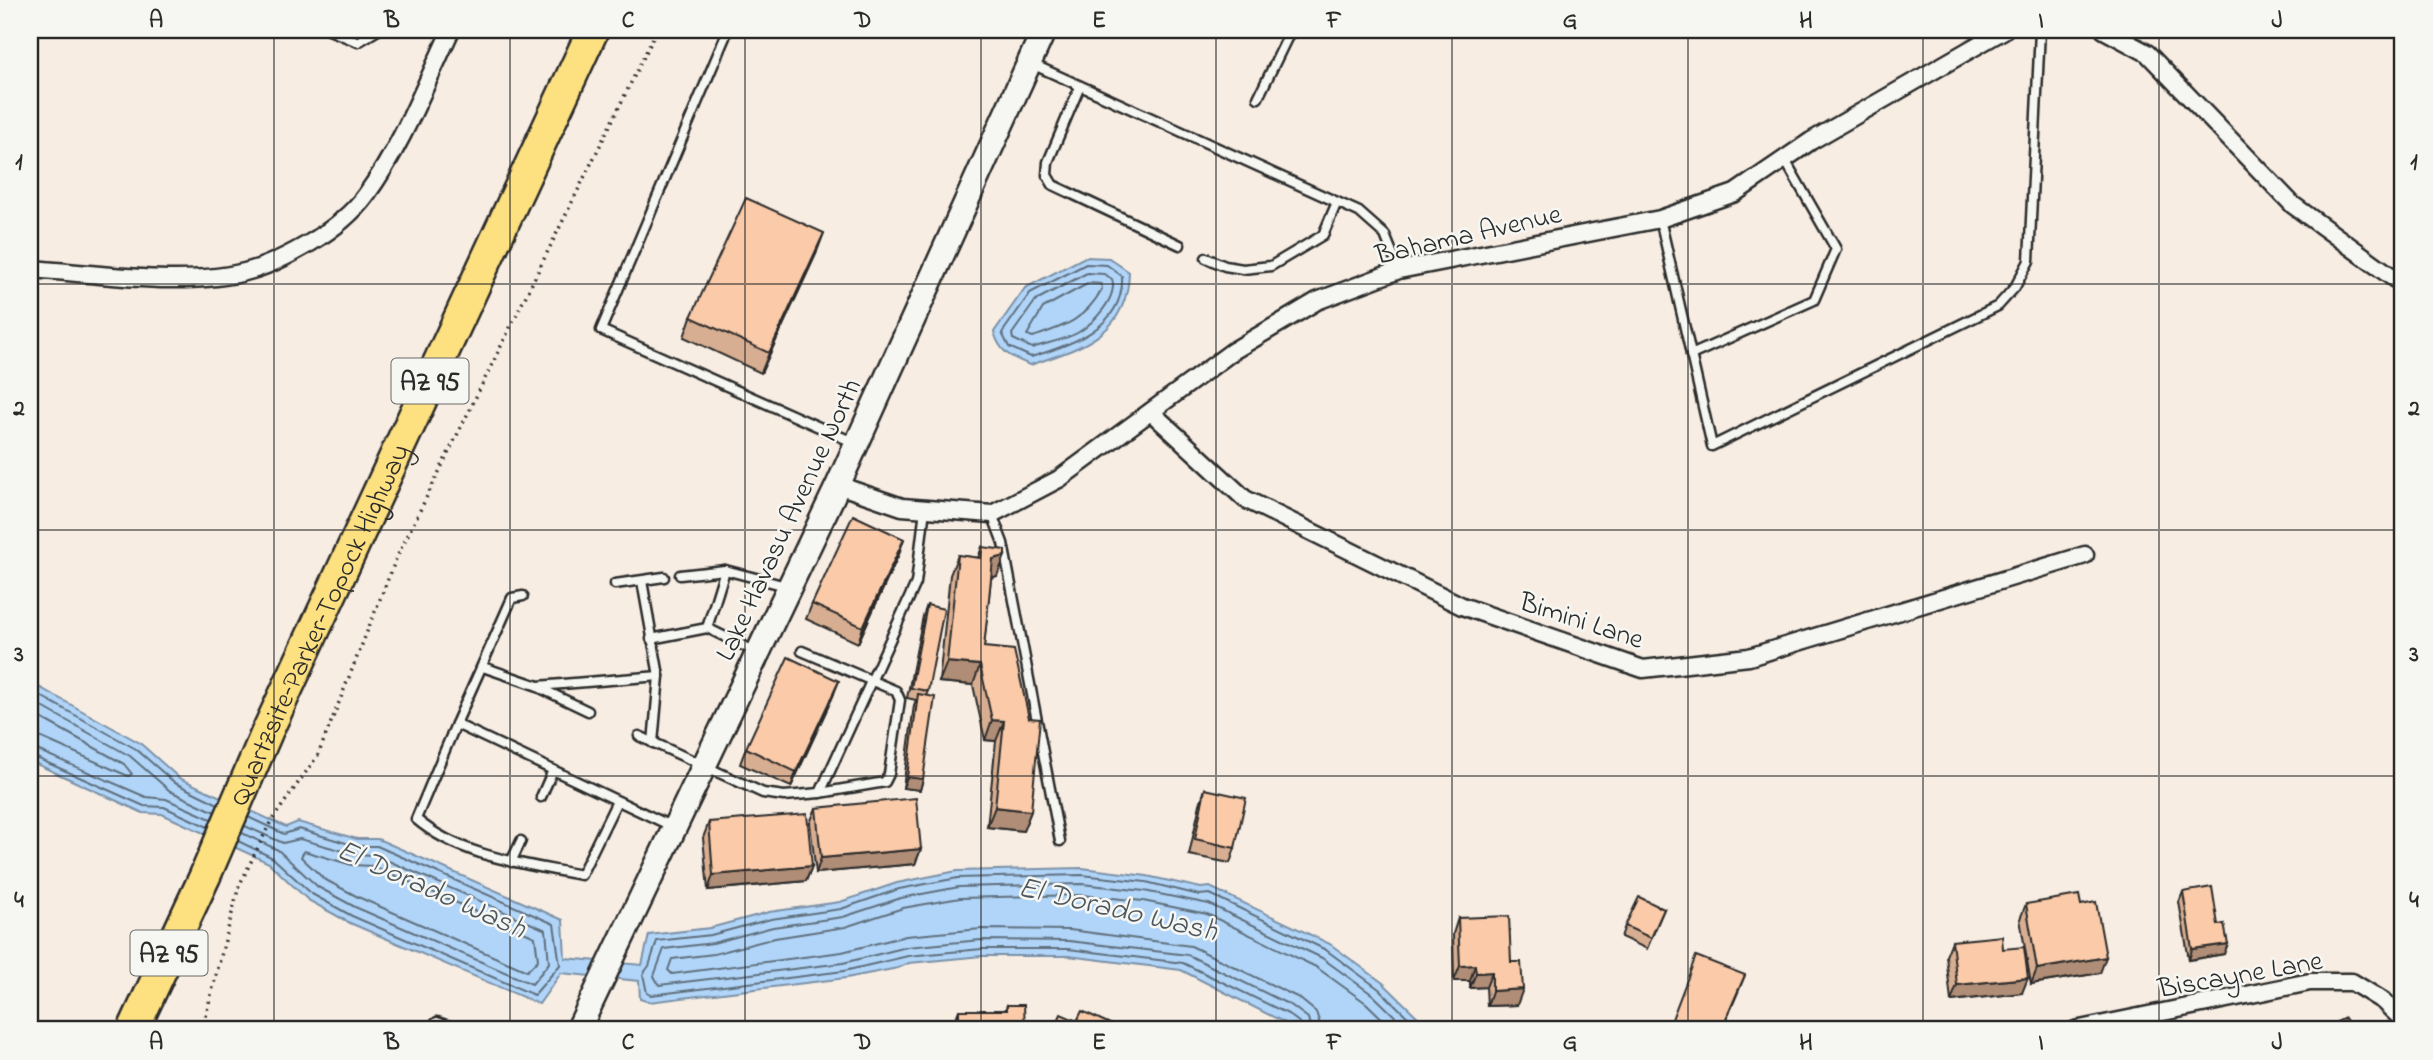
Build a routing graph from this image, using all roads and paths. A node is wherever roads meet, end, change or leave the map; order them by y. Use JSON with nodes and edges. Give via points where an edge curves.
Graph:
{"nodes":[{"id":1,"x":329,"y":30,"type":"edge"},
{"id":2,"x":378,"y":30,"type":"edge"},
{"id":3,"x":451,"y":30,"type":"edge"},
{"id":4,"x":593,"y":30,"type":"edge"},
{"id":5,"x":657,"y":30,"type":"edge"},
{"id":6,"x":728,"y":30,"type":"edge"},
{"id":7,"x":1044,"y":30,"type":"edge"},
{"id":8,"x":1291,"y":30,"type":"edge"},
{"id":9,"x":2004,"y":30,"type":"edge"},
{"id":10,"x":2040,"y":30,"type":"edge"},
{"id":11,"x":2104,"y":30,"type":"edge"},
{"id":12,"x":1029,"y":62,"type":"junction"},
{"id":13,"x":1080,"y":86,"type":"junction"},
{"id":14,"x":1258,"y":99,"type":"dead end"},
{"id":15,"x":1785,"y":160,"type":"junction"},
{"id":16,"x":1337,"y":202,"type":"junction"},
{"id":17,"x":1660,"y":219,"type":"junction"},
{"id":18,"x":1180,"y":245,"type":"dead end"},
{"id":19,"x":1206,"y":258,"type":"dead end"},
{"id":20,"x":30,"y":269,"type":"edge"},
{"id":21,"x":1399,"y":270,"type":"junction"},
{"id":22,"x":2403,"y":281,"type":"edge"},
{"id":23,"x":1691,"y":355,"type":"junction"},
{"id":24,"x":1151,"y":412,"type":"junction"},
{"id":25,"x":855,"y":443,"type":"junction"},
{"id":26,"x":838,"y":485,"type":"junction"},
{"id":27,"x":925,"y":509,"type":"junction"},
{"id":28,"x":992,"y":514,"type":"junction"},
{"id":29,"x":2085,"y":555,"type":"dead end"},
{"id":30,"x":725,"y":570,"type":"junction"},
{"id":31,"x":680,"y":575,"type":"dead end"},
{"id":32,"x":664,"y":577,"type":"dead end"},
{"id":33,"x":642,"y":580,"type":"junction"},
{"id":34,"x":615,"y":584,"type":"dead end"},
{"id":35,"x":789,"y":587,"type":"junction"},
{"id":36,"x":523,"y":596,"type":"dead end"},
{"id":37,"x":707,"y":628,"type":"junction"},
{"id":38,"x":650,"y":639,"type":"junction"},
{"id":39,"x":802,"y":651,"type":"dead end"},
{"id":40,"x":757,"y":653,"type":"junction"},
{"id":41,"x":483,"y":667,"type":"junction"},
{"id":42,"x":659,"y":676,"type":"junction"},
{"id":43,"x":871,"y":681,"type":"junction"},
{"id":44,"x":538,"y":686,"type":"junction"},
{"id":45,"x":588,"y":711,"type":"dead end"},
{"id":46,"x":456,"y":724,"type":"junction"},
{"id":47,"x":639,"y":736,"type":"dead end"},
{"id":48,"x":653,"y":743,"type":"junction"},
{"id":49,"x":702,"y":767,"type":"junction"},
{"id":50,"x":554,"y":770,"type":"junction"},
{"id":51,"x":820,"y":793,"type":"junction"},
{"id":52,"x":541,"y":797,"type":"dead end"},
{"id":53,"x":617,"y":801,"type":"junction"},
{"id":54,"x":673,"y":827,"type":"junction"},
{"id":55,"x":521,"y":841,"type":"dead end"},
{"id":56,"x":1060,"y":841,"type":"dead end"},
{"id":57,"x":511,"y":862,"type":"junction"},
{"id":58,"x":2403,"y":1020,"type":"edge"},
{"id":59,"x":133,"y":1030,"type":"edge"},
{"id":60,"x":202,"y":1030,"type":"edge"},
{"id":61,"x":428,"y":1030,"type":"edge"},
{"id":62,"x":461,"y":1030,"type":"edge"},
{"id":63,"x":578,"y":1030,"type":"edge"},
{"id":64,"x":2075,"y":1030,"type":"edge"}],
"edges":[{"from":1,"to":2,"type":"lane","via":[[358,42]]},
{"from":3,"to":20,"type":"street","via":[[392,153],[365,197],[328,232],[285,258],[251,271],[213,277]]},
{"from":4,"to":59,"type":"highway","name":"Quartzsite–Parker–Topock Highway","number":"AZ 95","via":[[272,719]]},
{"from":5,"to":60,"type":"path","via":[[396,559],[318,755],[270,823],[239,886]]},
{"from":6,"to":25,"type":"lane","via":[[601,330]]},
{"from":7,"to":12,"type":"main road","name":"Lake Havasu Avenue North"},
{"from":8,"to":14,"type":"lane"},
{"from":9,"to":15,"type":"street","name":"Bahama Avenue"},
{"from":10,"to":23,"type":"lane","via":[[2029,261],[1998,306],[1712,446]]},
{"from":11,"to":22,"type":"street","via":[[2147,53],[2293,205]]},
{"from":12,"to":13,"type":"lane"},
{"from":12,"to":25,"type":"main road","name":"Lake Havasu Avenue North"},
{"from":13,"to":16,"type":"lane"},
{"from":13,"to":18,"type":"lane","via":[[1048,162],[1047,175],[1053,185]]},
{"from":15,"to":17,"type":"street","name":"Bahama Avenue","via":[[1735,193]]},
{"from":15,"to":23,"type":"lane","via":[[1836,249],[1814,300]]},
{"from":16,"to":19,"type":"lane","via":[[1323,235],[1271,266],[1243,269]]},
{"from":16,"to":21,"type":"lane","via":[[1359,212],[1385,235]]},
{"from":17,"to":21,"type":"street","name":"Bahama Avenue"},
{"from":17,"to":23,"type":"lane"},
{"from":21,"to":24,"type":"street","name":"Bahama Avenue","via":[[1317,301],[1233,351]]},
{"from":24,"to":28,"type":"street","name":"Bahama Avenue","via":[[1059,480]]},
{"from":24,"to":29,"type":"street","name":"Bimini Lane","via":[[1245,499],[1462,606],[1643,669],[1749,657]]},
{"from":25,"to":26,"type":"main road","name":"Lake Havasu Avenue North"},
{"from":26,"to":27,"type":"street","via":[[902,507]]},
{"from":26,"to":35,"type":"main road","name":"Lake Havasu Avenue North"},
{"from":27,"to":28,"type":"street"},
{"from":27,"to":43,"type":"lane","via":[[916,583]]},
{"from":28,"to":56,"type":"lane","via":[[1003,543]]},
{"from":30,"to":31,"type":"lane"},
{"from":30,"to":35,"type":"lane"},
{"from":30,"to":37,"type":"lane"},
{"from":32,"to":33,"type":"lane"},
{"from":33,"to":34,"type":"lane"},
{"from":33,"to":38,"type":"lane"},
{"from":35,"to":40,"type":"main road","name":"Lake Havasu Avenue North"},
{"from":36,"to":41,"type":"lane","via":[[512,597]]},
{"from":37,"to":38,"type":"lane"},
{"from":37,"to":40,"type":"lane"},
{"from":38,"to":42,"type":"lane"},
{"from":39,"to":43,"type":"lane"},
{"from":40,"to":49,"type":"main road","name":"Lake Havasu Avenue North"},
{"from":41,"to":44,"type":"lane"},
{"from":41,"to":46,"type":"lane"},
{"from":42,"to":44,"type":"lane"},
{"from":42,"to":48,"type":"lane"},
{"from":43,"to":51,"type":"lane"},
{"from":43,"to":51,"type":"lane","via":[[895,691],[900,700],[889,774],[885,782]]},
{"from":44,"to":45,"type":"lane"},
{"from":46,"to":50,"type":"lane"},
{"from":46,"to":57,"type":"lane","via":[[416,819],[431,832]]},
{"from":47,"to":48,"type":"lane"},
{"from":48,"to":49,"type":"lane"},
{"from":49,"to":51,"type":"lane","via":[[763,793]]},
{"from":49,"to":54,"type":"main road","name":"Lake Havasu Avenue North"},
{"from":50,"to":52,"type":"lane"},
{"from":50,"to":53,"type":"lane"},
{"from":53,"to":54,"type":"lane"},
{"from":53,"to":57,"type":"lane","via":[[581,875]]},
{"from":54,"to":63,"type":"main road","name":"Lake Havasu Avenue North"},
{"from":55,"to":57,"type":"lane"},
{"from":58,"to":64,"type":"street","name":"Biscayne Lane","via":[[2352,982],[2310,982]]},
{"from":61,"to":62,"type":"lane","via":[[437,1022]]}]}
